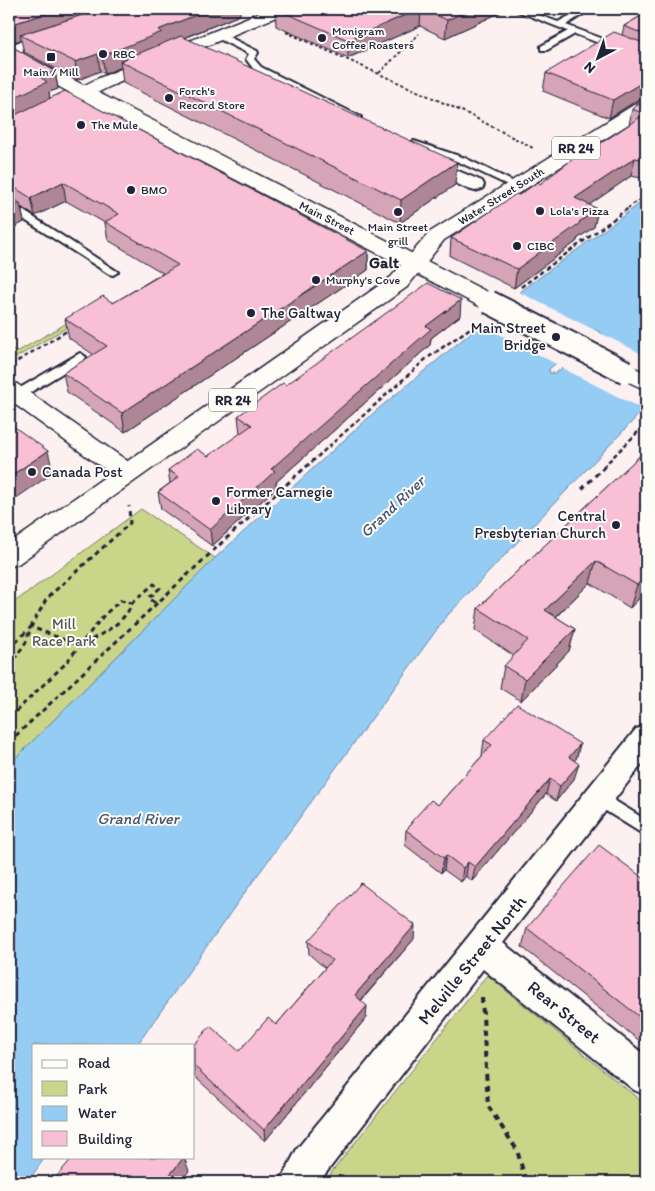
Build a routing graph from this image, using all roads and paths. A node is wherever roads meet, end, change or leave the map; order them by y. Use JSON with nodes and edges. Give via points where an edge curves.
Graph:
{"nodes":[{"id":1,"x":282,"y":9,"type":"edge"},
{"id":2,"x":516,"y":9,"type":"edge"},
{"id":3,"x":587,"y":9,"type":"edge"},
{"id":4,"x":121,"y":10,"type":"edge"},
{"id":5,"x":559,"y":25,"type":"junction"},
{"id":6,"x":281,"y":29,"type":"edge"},
{"id":7,"x":574,"y":31,"type":"junction"},
{"id":8,"x":419,"y":34,"type":"dead end"},
{"id":9,"x":218,"y":35,"type":"junction"},
{"id":10,"x":544,"y":48,"type":"dead end"},
{"id":11,"x":9,"y":51,"type":"edge"},
{"id":12,"x":646,"y":58,"type":"edge"},
{"id":13,"x":379,"y":73,"type":"junction"},
{"id":14,"x":243,"y":77,"type":"edge"},
{"id":15,"x":84,"y":92,"type":"junction"},
{"id":16,"x":646,"y":105,"type":"edge"},
{"id":17,"x":363,"y":127,"type":"joint"},
{"id":18,"x":9,"y":129,"type":"edge"},
{"id":19,"x":399,"y":143,"type":"joint"},
{"id":20,"x":538,"y":151,"type":"dead end"},
{"id":21,"x":475,"y":185,"type":"dead end"},
{"id":22,"x":517,"y":186,"type":"junction"},
{"id":23,"x":646,"y":195,"type":"edge"},
{"id":24,"x":9,"y":206,"type":"edge"},
{"id":25,"x":414,"y":264,"type":"junction"},
{"id":26,"x":113,"y":272,"type":"dead end"},
{"id":27,"x":519,"y":288,"type":"edge"},
{"id":28,"x":486,"y":310,"type":"junction"},
{"id":29,"x":72,"y":328,"type":"edge"},
{"id":30,"x":80,"y":357,"type":"dead end"},
{"id":31,"x":646,"y":382,"type":"edge"},
{"id":32,"x":12,"y":383,"type":"edge"},
{"id":33,"x":646,"y":424,"type":"edge"},
{"id":34,"x":127,"y":473,"type":"junction"},
{"id":35,"x":582,"y":489,"type":"dead end"},
{"id":36,"x":129,"y":506,"type":"dead end"},
{"id":37,"x":9,"y":557,"type":"edge"},
{"id":38,"x":132,"y":602,"type":"junction"},
{"id":39,"x":158,"y":604,"type":"junction"},
{"id":40,"x":31,"y":627,"type":"junction"},
{"id":41,"x":80,"y":646,"type":"junction"},
{"id":42,"x":9,"y":648,"type":"edge"},
{"id":43,"x":9,"y":667,"type":"edge"},
{"id":44,"x":9,"y":718,"type":"edge"},
{"id":45,"x":646,"y":738,"type":"edge"},
{"id":46,"x":9,"y":742,"type":"edge"},
{"id":47,"x":599,"y":798,"type":"junction"},
{"id":48,"x":646,"y":829,"type":"edge"},
{"id":49,"x":482,"y":947,"type":"junction"},
{"id":50,"x":646,"y":1078,"type":"edge"},
{"id":51,"x":298,"y":1182,"type":"edge"},
{"id":52,"x":526,"y":1182,"type":"edge"}],
"edges":[{"from":1,"to":9,"type":"main road"},
{"from":2,"to":5,"type":"lane"},
{"from":3,"to":5,"type":"lane"},
{"from":4,"to":11,"type":"street","via":[[110,19]]},
{"from":5,"to":7,"type":"lane"},
{"from":6,"to":13,"type":"path"},
{"from":7,"to":10,"type":"lane"},
{"from":7,"to":12,"type":"lane"},
{"from":8,"to":13,"type":"path"},
{"from":9,"to":15,"type":"main road"},
{"from":9,"to":17,"type":"lane","via":[[254,53],[250,59],[258,69]]},
{"from":11,"to":15,"type":"main road","name":"Main Street"},
{"from":13,"to":20,"type":"path"},
{"from":14,"to":17,"type":"street"},
{"from":15,"to":18,"type":"main road"},
{"from":15,"to":25,"type":"main road","name":"Main Street"},
{"from":16,"to":22,"type":"main road","name":"Water Street South","number":"RR 24"},
{"from":19,"to":21,"type":"street"},
{"from":19,"to":22,"type":"lane","via":[[462,160]]},
{"from":22,"to":25,"type":"main road","name":"Water Street South","number":"RR 24","via":[[437,236]]},
{"from":23,"to":27,"type":"path"},
{"from":24,"to":26,"type":"lane"},
{"from":25,"to":28,"type":"main road","name":"Main Street"},
{"from":25,"to":34,"type":"main road","number":"RR 24","via":[[391,288]]},
{"from":28,"to":31,"type":"main road","name":"Main Street","bridge":true},
{"from":28,"to":39,"type":"path","via":[[420,365]]},
{"from":29,"to":32,"type":"path"},
{"from":30,"to":32,"type":"lane"},
{"from":32,"to":34,"type":"main road"},
{"from":33,"to":35,"type":"path"},
{"from":34,"to":37,"type":"main road","number":"RR 24"},
{"from":36,"to":40,"type":"path","via":[[130,524],[47,598]]},
{"from":38,"to":39,"type":"path","via":[[154,584],[160,588],[149,598]]},
{"from":38,"to":41,"type":"path","via":[[130,610],[118,622]]},
{"from":38,"to":41,"type":"path","via":[[121,600],[104,615]]},
{"from":39,"to":46,"type":"path"},
{"from":40,"to":41,"type":"path"},
{"from":40,"to":42,"type":"path"},
{"from":40,"to":43,"type":"path","via":[[26,642]]},
{"from":41,"to":44,"type":"path"},
{"from":45,"to":47,"type":"street","name":"Melville Street North"},
{"from":47,"to":48,"type":"lane"},
{"from":47,"to":49,"type":"street","name":"Melville Street North"},
{"from":49,"to":50,"type":"street","name":"Rear Street"},
{"from":49,"to":51,"type":"street","name":"Melville Street North","via":[[310,1162]]},
{"from":49,"to":52,"type":"path","via":[[482,1022],[488,1106],[517,1150]]}]}
